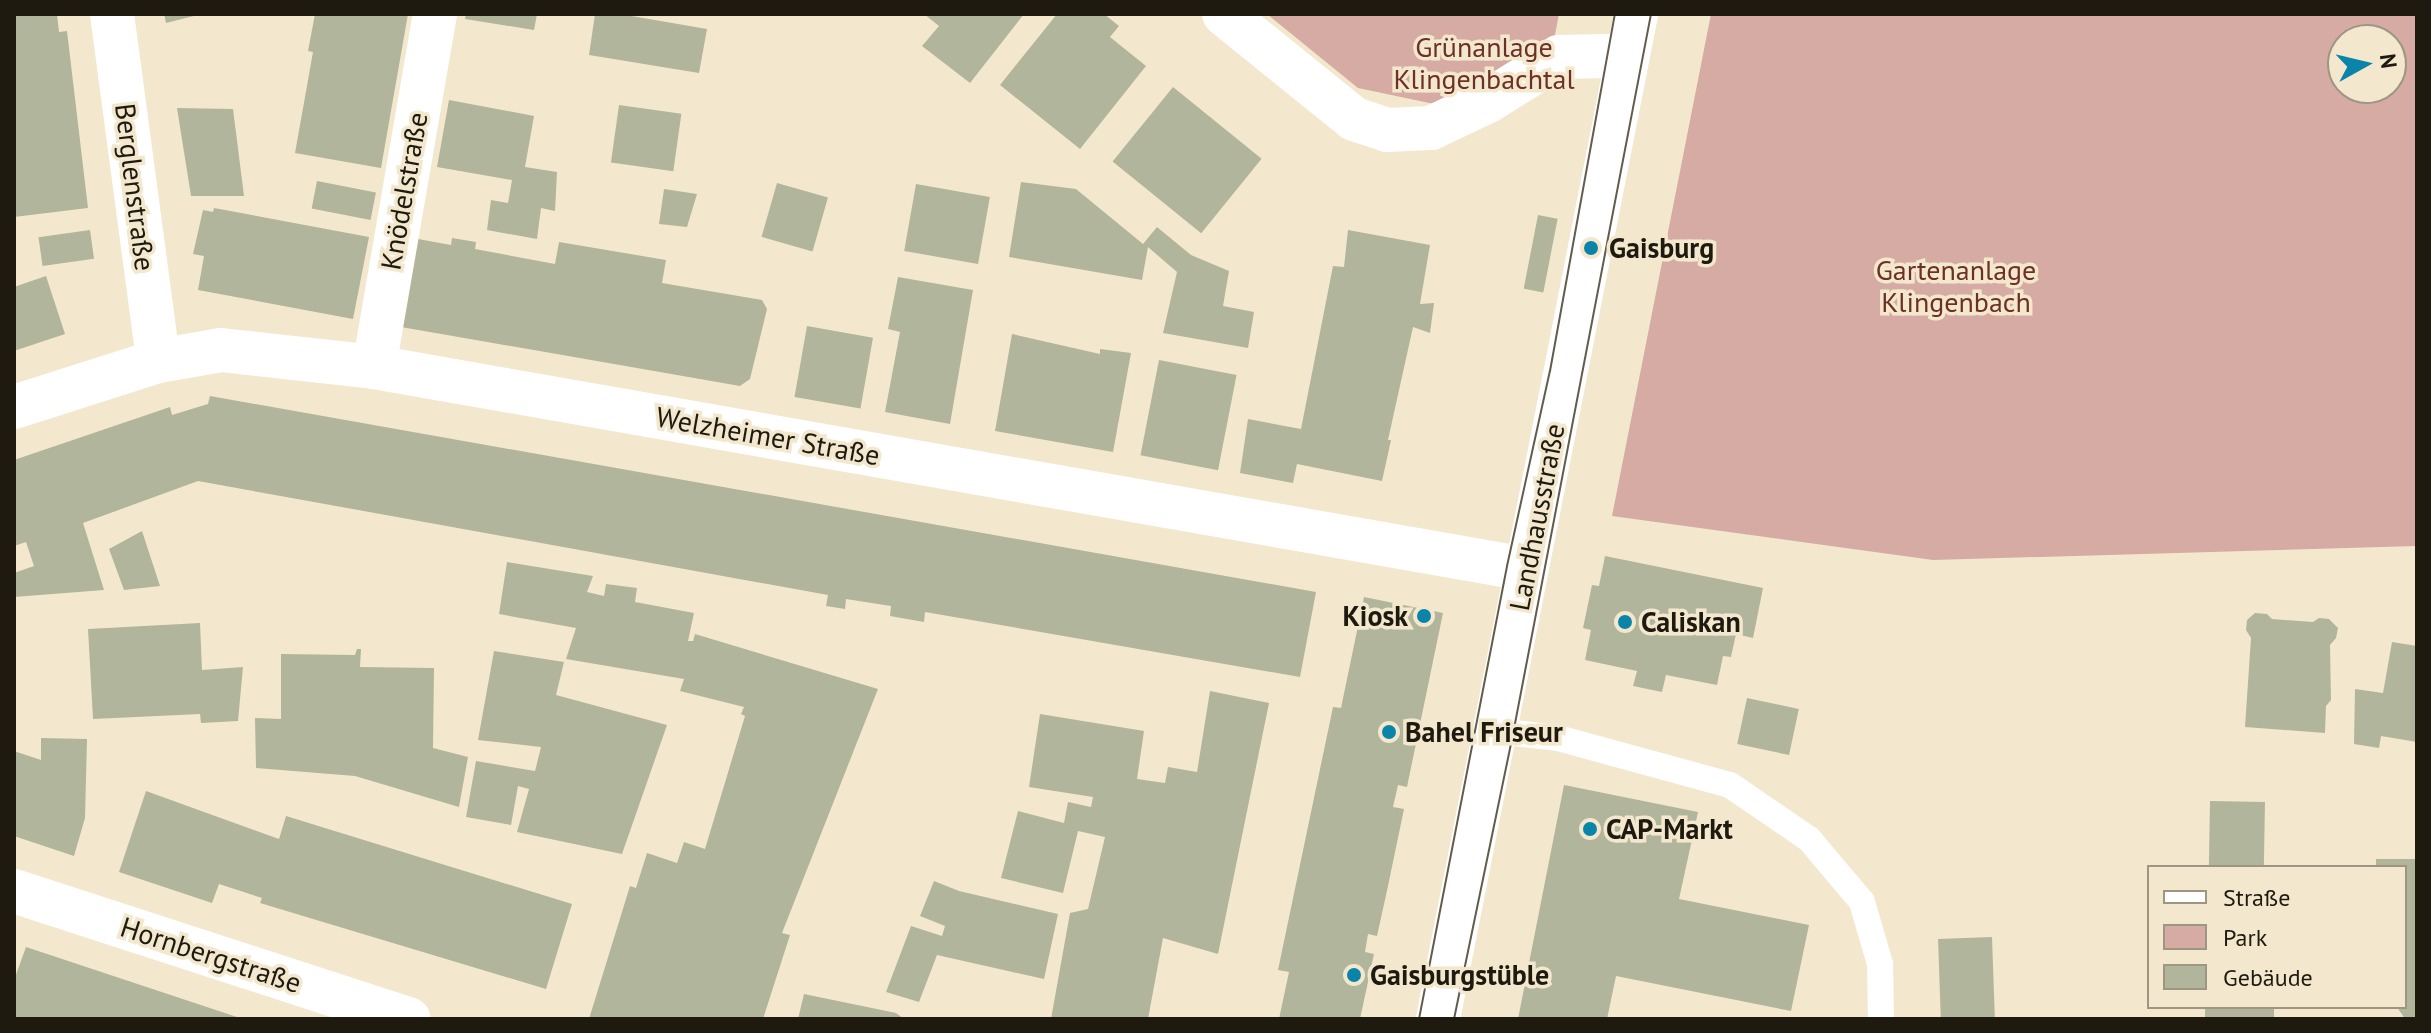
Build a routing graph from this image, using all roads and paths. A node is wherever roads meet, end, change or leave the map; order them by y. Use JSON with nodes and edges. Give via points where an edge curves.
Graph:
{"nodes":[{"id":1,"x":112,"y":14,"type":"edge"},
{"id":2,"x":435,"y":14,"type":"edge"},
{"id":3,"x":1224,"y":14,"type":"edge"},
{"id":4,"x":1636,"y":14,"type":"edge"},
{"id":5,"x":1627,"y":60,"type":"junction"},
{"id":6,"x":158,"y":361,"type":"junction"},
{"id":7,"x":374,"y":367,"type":"junction"},
{"id":8,"x":14,"y":407,"type":"edge"},
{"id":9,"x":1526,"y":569,"type":"junction"},
{"id":10,"x":1496,"y":731,"type":"junction"},
{"id":11,"x":14,"y":891,"type":"edge"},
{"id":12,"x":409,"y":1019,"type":"edge"},
{"id":13,"x":1438,"y":1019,"type":"edge"},
{"id":14,"x":1881,"y":1019,"type":"edge"}],
"edges":[{"from":1,"to":6,"type":"street","name":"Berglenstraße"},
{"from":2,"to":7,"type":"street","name":"Knödelstraße"},
{"from":3,"to":5,"type":"street","via":[[1354,119],[1387,130],[1431,128],[1488,101],[1559,57]]},
{"from":4,"to":5,"type":"street","name":"Landhausstraße"},
{"from":5,"to":9,"type":"street","name":"Landhausstraße"},
{"from":6,"to":7,"type":"street","name":"Welzheimer Straße","via":[[221,350]]},
{"from":6,"to":8,"type":"street","name":"Welzheimer Straße"},
{"from":7,"to":9,"type":"street","name":"Welzheimer Straße"},
{"from":9,"to":10,"type":"street","name":"Landhausstraße"},
{"from":10,"to":13,"type":"street","name":"Landhausstraße"},
{"from":10,"to":14,"type":"lane","via":[[1558,738],[1730,785],[1809,839],[1862,902],[1880,964]]},
{"from":11,"to":12,"type":"street","name":"Hornbergstraße"}]}
